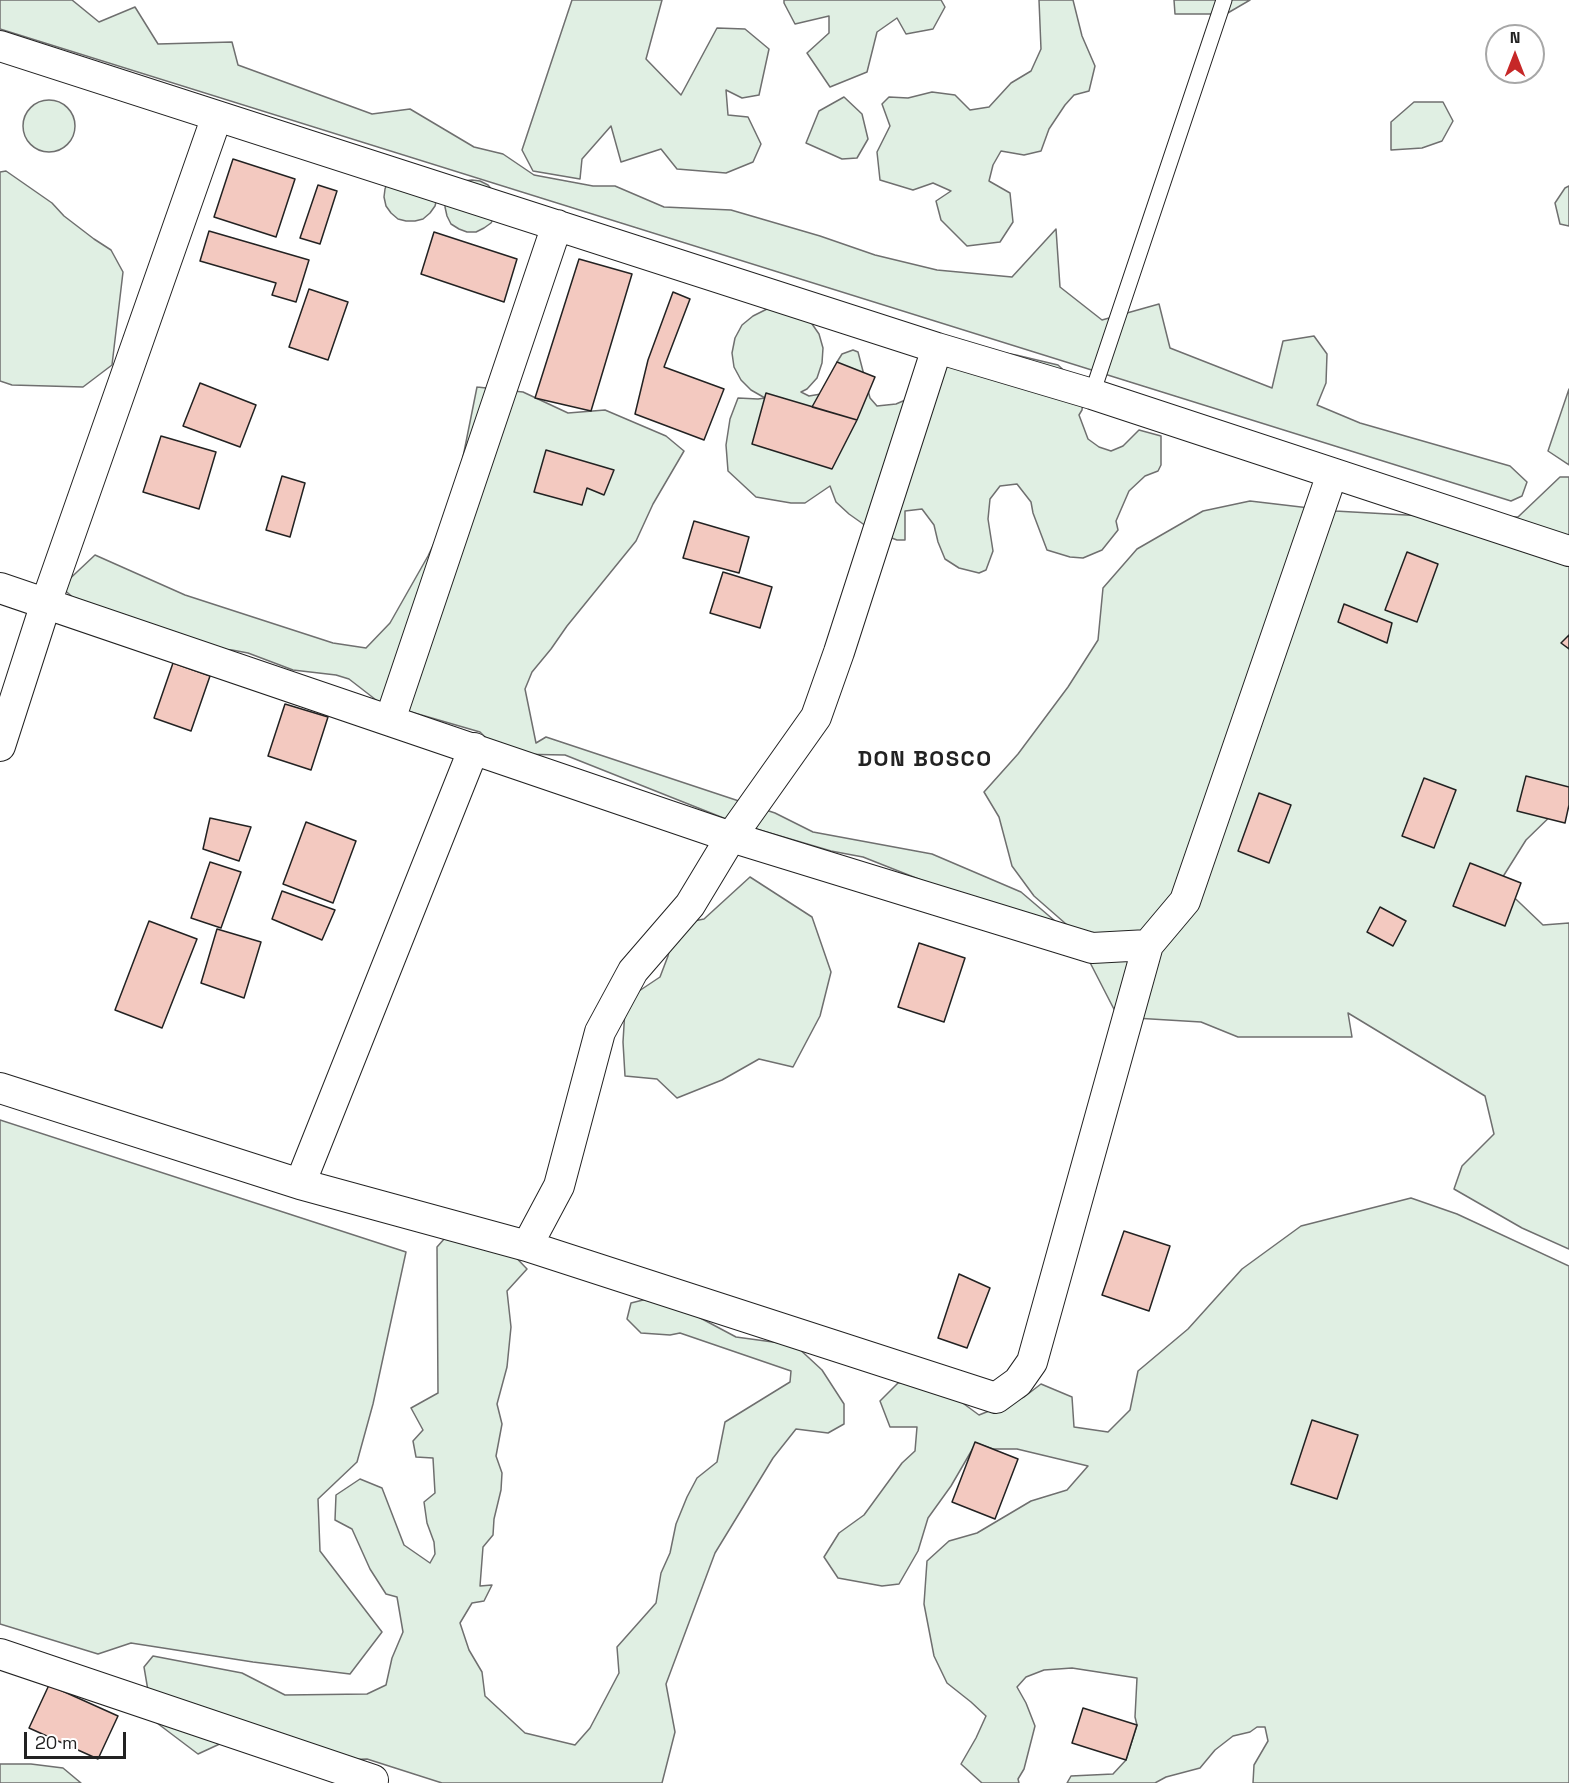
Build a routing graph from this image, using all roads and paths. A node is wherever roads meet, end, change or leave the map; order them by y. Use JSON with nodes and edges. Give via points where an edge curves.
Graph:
{"nodes":[{"id":1,"x":1224,"y":0,"type":"edge"},
{"id":2,"x":0,"y":46,"type":"edge"},
{"id":3,"x":216,"y":116,"type":"junction"},
{"id":4,"x":557,"y":225,"type":"junction"},
{"id":5,"x":937,"y":348,"type":"junction"},
{"id":6,"x":1092,"y":394,"type":"junction"},
{"id":7,"x":1332,"y":474,"type":"junction"},
{"id":8,"x":1569,"y":550,"type":"edge"},
{"id":9,"x":0,"y":588,"type":"edge"},
{"id":10,"x":46,"y":603,"type":"junction"},
{"id":11,"x":390,"y":720,"type":"junction"},
{"id":12,"x":0,"y":746,"type":"edge"},
{"id":13,"x":474,"y":748,"type":"junction"},
{"id":14,"x":731,"y":837,"type":"junction"},
{"id":15,"x":1148,"y":945,"type":"junction"},
{"id":16,"x":0,"y":1088,"type":"edge"},
{"id":17,"x":300,"y":1184,"type":"junction"},
{"id":18,"x":527,"y":1246,"type":"junction"},
{"id":19,"x":0,"y":1654,"type":"edge"},
{"id":20,"x":373,"y":1780,"type":"dead end"}],
"edges":[{"from":1,"to":6,"type":"lane"},
{"from":2,"to":3,"type":"street"},
{"from":3,"to":4,"type":"street"},
{"from":3,"to":10,"type":"street"},
{"from":4,"to":5,"type":"street"},
{"from":4,"to":11,"type":"street"},
{"from":5,"to":6,"type":"street"},
{"from":5,"to":14,"type":"street","via":[[816,717]]},
{"from":6,"to":7,"type":"street"},
{"from":7,"to":8,"type":"street"},
{"from":7,"to":15,"type":"street","via":[[1185,901]]},
{"from":9,"to":10,"type":"street"},
{"from":10,"to":11,"type":"street"},
{"from":10,"to":12,"type":"street"},
{"from":11,"to":13,"type":"street"},
{"from":13,"to":14,"type":"street"},
{"from":13,"to":17,"type":"street"},
{"from":14,"to":15,"type":"street","via":[[1092,948]]},
{"from":14,"to":18,"type":"street","via":[[690,905],[633,971],[600,1032],[559,1186]]},
{"from":15,"to":18,"type":"street","via":[[1032,1362],[1018,1382],[996,1398]]},
{"from":16,"to":17,"type":"street"},
{"from":17,"to":18,"type":"street"},
{"from":19,"to":20,"type":"street"}]}
